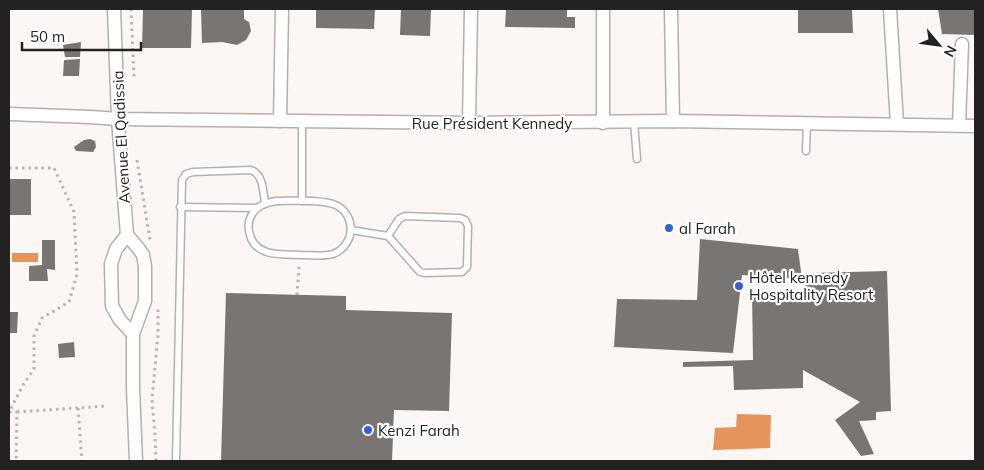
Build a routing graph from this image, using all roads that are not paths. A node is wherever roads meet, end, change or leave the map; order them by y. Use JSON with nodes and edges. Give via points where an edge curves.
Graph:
{"nodes":[{"id":1,"x":114,"y":9,"type":"edge"},
{"id":2,"x":282,"y":9,"type":"edge"},
{"id":3,"x":470,"y":9,"type":"edge"},
{"id":4,"x":603,"y":9,"type":"edge"},
{"id":5,"x":671,"y":9,"type":"edge"},
{"id":6,"x":890,"y":9,"type":"edge"},
{"id":7,"x":962,"y":44,"type":"dead end"},
{"id":8,"x":9,"y":114,"type":"edge"},
{"id":9,"x":118,"y":119,"type":"junction"},
{"id":10,"x":280,"y":121,"type":"junction"},
{"id":11,"x":302,"y":121,"type":"junction"},
{"id":12,"x":673,"y":121,"type":"junction"},
{"id":13,"x":634,"y":122,"type":"junction"},
{"id":14,"x":469,"y":123,"type":"junction"},
{"id":15,"x":603,"y":123,"type":"junction"},
{"id":16,"x":807,"y":123,"type":"junction"},
{"id":17,"x":897,"y":124,"type":"junction"},
{"id":18,"x":959,"y":125,"type":"junction"},
{"id":19,"x":975,"y":126,"type":"edge"},
{"id":20,"x":806,"y":151,"type":"dead end"},
{"id":21,"x":637,"y":159,"type":"dead end"},
{"id":22,"x":265,"y":202,"type":"junction"},
{"id":23,"x":302,"y":202,"type":"junction"},
{"id":24,"x":180,"y":207,"type":"junction"},
{"id":25,"x":256,"y":208,"type":"junction"},
{"id":26,"x":351,"y":230,"type":"junction"},
{"id":27,"x":127,"y":235,"type":"junction"},
{"id":28,"x":388,"y":236,"type":"junction"},
{"id":29,"x":133,"y":334,"type":"junction"},
{"id":30,"x":136,"y":461,"type":"edge"},
{"id":31,"x":176,"y":461,"type":"edge"}],
"edges":[{"from":1,"to":9,"type":"street","name":"Avenue El Qadissia"},
{"from":2,"to":10,"type":"street"},
{"from":3,"to":14,"type":"street"},
{"from":4,"to":15,"type":"street"},
{"from":5,"to":12,"type":"street"},
{"from":6,"to":17,"type":"street"},
{"from":7,"to":18,"type":"street"},
{"from":8,"to":9,"type":"street","name":"Rue Président Kennedy"},
{"from":9,"to":10,"type":"street","name":"Rue Président Kennedy"},
{"from":9,"to":27,"type":"street","name":"Avenue El Qadissia"},
{"from":10,"to":11,"type":"street","name":"Rue Président Kennedy"},
{"from":11,"to":14,"type":"street","name":"Rue Président Kennedy"},
{"from":11,"to":23,"type":"lane"},
{"from":12,"to":13,"type":"street","name":"Rue Président Kennedy"},
{"from":12,"to":16,"type":"street","name":"Rue Président Kennedy"},
{"from":13,"to":15,"type":"street","name":"Rue Président Kennedy"},
{"from":13,"to":21,"type":"lane"},
{"from":14,"to":15,"type":"street","name":"Rue Président Kennedy"},
{"from":16,"to":17,"type":"street","name":"Rue Président Kennedy"},
{"from":16,"to":20,"type":"lane"},
{"from":17,"to":18,"type":"street","name":"Rue Président Kennedy"},
{"from":18,"to":19,"type":"street","name":"Rue Président Kennedy"},
{"from":22,"to":23,"type":"lane"},
{"from":22,"to":24,"type":"lane","via":[[260,178],[255,171],[194,172],[186,174],[182,180]]},
{"from":22,"to":25,"type":"lane"},
{"from":23,"to":26,"type":"lane","via":[[335,204],[349,219]]},
{"from":24,"to":25,"type":"lane"},
{"from":24,"to":31,"type":"lane"},
{"from":25,"to":26,"type":"lane","via":[[248,227],[250,237],[264,252],[334,254],[349,240]]},
{"from":26,"to":28,"type":"lane"},
{"from":27,"to":29,"type":"street","via":[[140,249],[144,266],[145,301]]},
{"from":27,"to":29,"type":"street","via":[[111,264],[112,306]]},
{"from":28,"to":28,"type":"lane","via":[[420,272],[462,272],[466,269],[468,226],[463,218],[403,217]]},
{"from":29,"to":30,"type":"street"}]}
